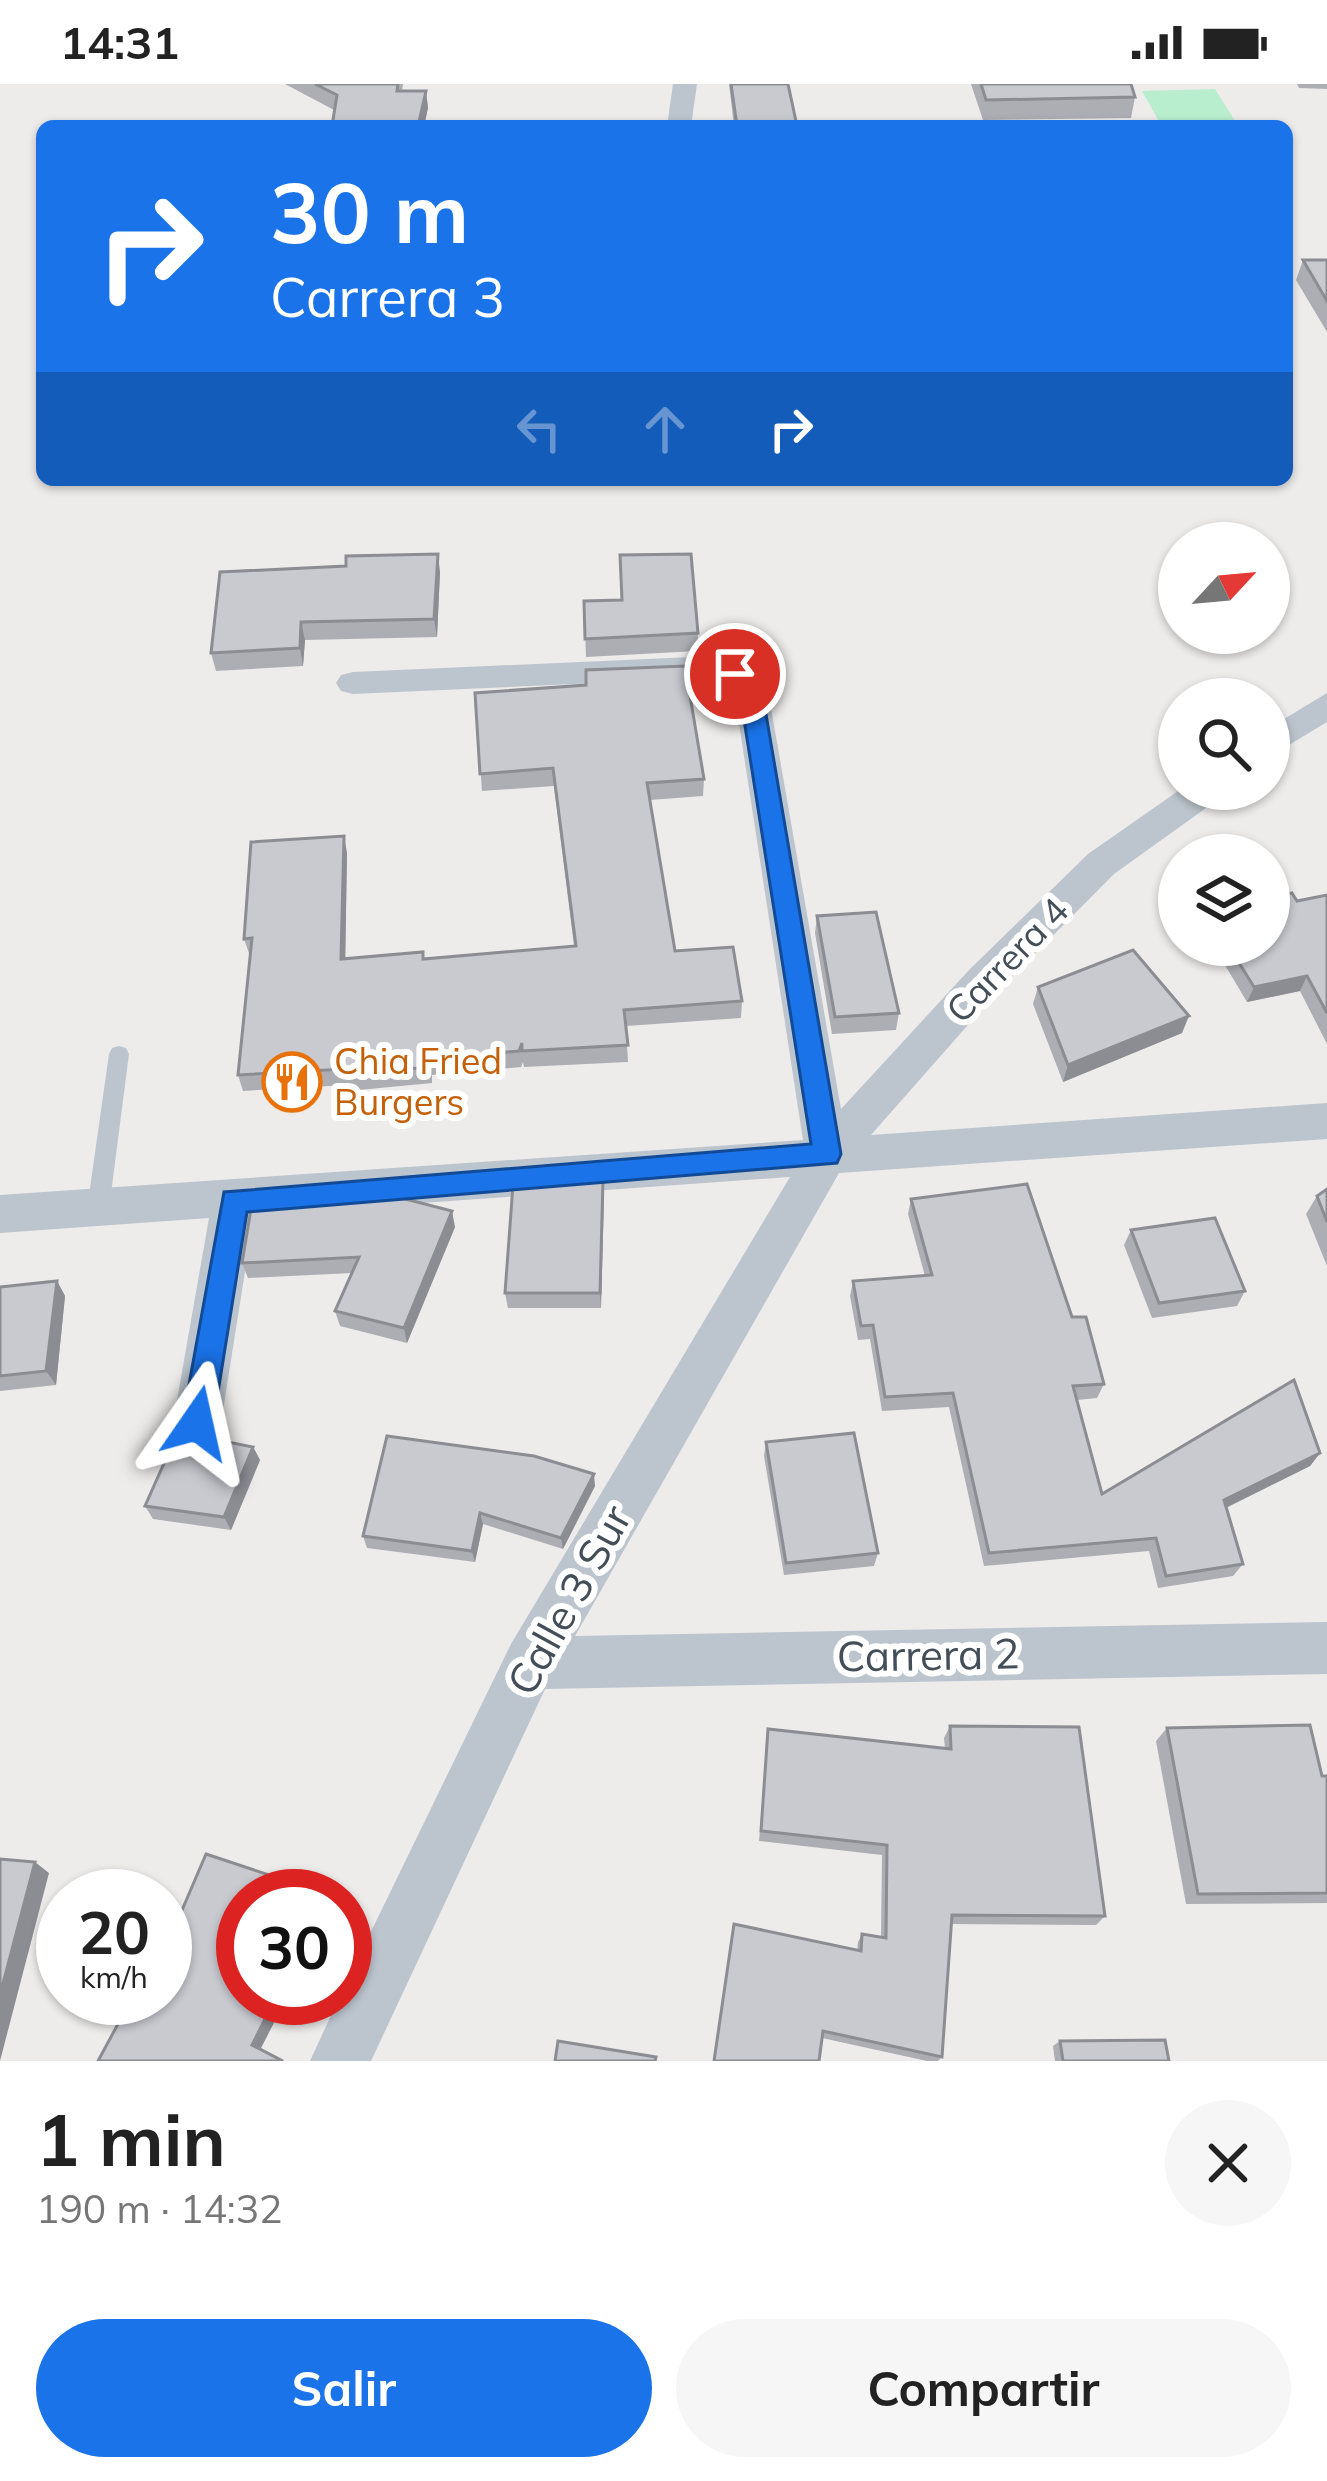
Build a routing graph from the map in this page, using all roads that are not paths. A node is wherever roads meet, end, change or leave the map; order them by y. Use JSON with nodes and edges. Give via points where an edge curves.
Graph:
{"nodes":[{"id":1,"x":685,"y":84,"type":"edge"},
{"id":2,"x":680,"y":120,"type":"edge"},
{"id":3,"x":353,"y":683,"type":"dead end"},
{"id":4,"x":1327,"y":705,"type":"edge"},
{"id":5,"x":1290,"y":731,"type":"edge"},
{"id":6,"x":1177,"y":810,"type":"edge"},
{"id":7,"x":119,"y":1054,"type":"dead end"},
{"id":8,"x":1327,"y":1121,"type":"edge"},
{"id":9,"x":826,"y":1154,"type":"junction"},
{"id":10,"x":235,"y":1201,"type":"junction"},
{"id":11,"x":98,"y":1209,"type":"junction"},
{"id":12,"x":0,"y":1214,"type":"edge"},
{"id":13,"x":197,"y":1423,"type":"dead end"},
{"id":14,"x":1327,"y":1648,"type":"edge"},
{"id":15,"x":530,"y":1663,"type":"junction"},
{"id":16,"x":340,"y":2061,"type":"edge"}],
"edges":[{"from":1,"to":2,"type":"street"},
{"from":3,"to":9,"type":"street","via":[[714,667],[750,685]]},
{"from":4,"to":5,"type":"street"},
{"from":6,"to":9,"type":"street","name":"Carrera 4","via":[[1101,864]]},
{"from":7,"to":11,"type":"lane"},
{"from":8,"to":9,"type":"street"},
{"from":9,"to":10,"type":"street"},
{"from":9,"to":15,"type":"street","name":"Calle 3 Sur"},
{"from":10,"to":11,"type":"street"},
{"from":10,"to":13,"type":"street"},
{"from":11,"to":12,"type":"street"},
{"from":14,"to":15,"type":"street","name":"Carrera 2"},
{"from":15,"to":16,"type":"street","name":"Calle 3 Sur"}]}
